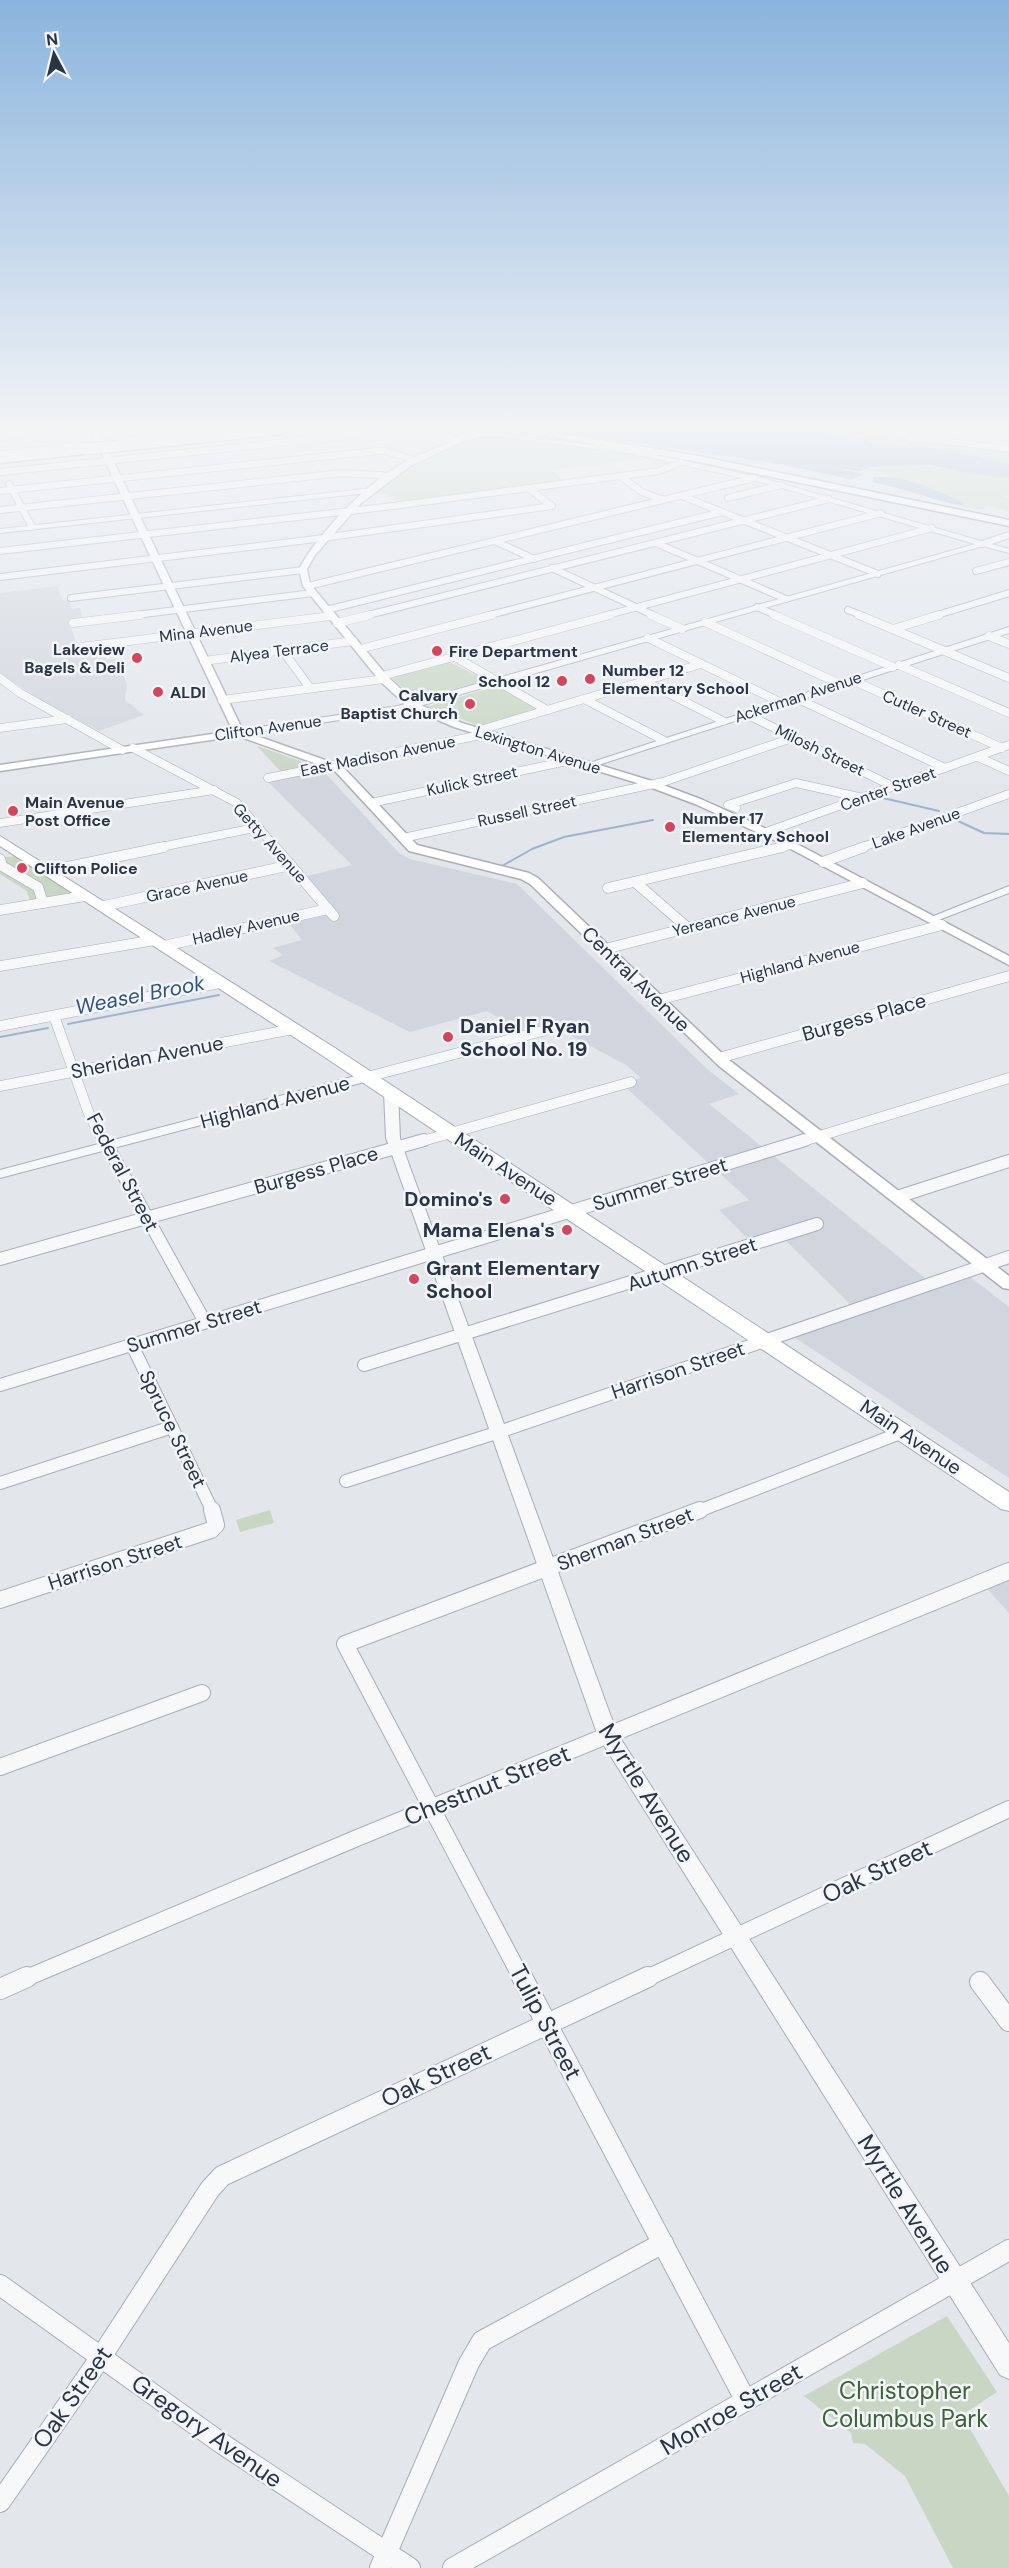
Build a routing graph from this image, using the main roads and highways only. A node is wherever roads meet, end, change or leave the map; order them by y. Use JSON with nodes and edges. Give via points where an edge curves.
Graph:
{"nodes":[{"id":1,"x":152,"y":551,"type":"edge"},
{"id":2,"x":314,"y":551,"type":"edge"},
{"id":3,"x":239,"y":733,"type":"junction"},
{"id":4,"x":163,"y":744,"type":"junction"},
{"id":5,"x":153,"y":758,"type":"road end"},
{"id":6,"x":0,"y":768,"type":"edge"},
{"id":7,"x":0,"y":840,"type":"edge"},
{"id":8,"x":1009,"y":961,"type":"edge"},
{"id":9,"x":1009,"y":1284,"type":"edge"},
{"id":10,"x":1009,"y":1503,"type":"edge"}],
"edges":[{"from":1,"to":3,"type":"main road"},
{"from":2,"to":8,"type":"main road","name":"Lexington Avenue","via":[[303,570],[310,589],[383,677],[412,705],[458,725],[651,784],[724,813]]},
{"from":3,"to":4,"type":"main road","name":"Clifton Avenue"},
{"from":3,"to":9,"type":"main road","name":"Central Avenue","via":[[341,771],[418,851],[530,878],[719,1058]]},
{"from":4,"to":5,"type":"main road","via":[[155,750]]},
{"from":4,"to":6,"type":"main road","name":"Clifton Avenue"},
{"from":7,"to":10,"type":"main road","name":"Main Avenue","via":[[571,1211]]}]}
